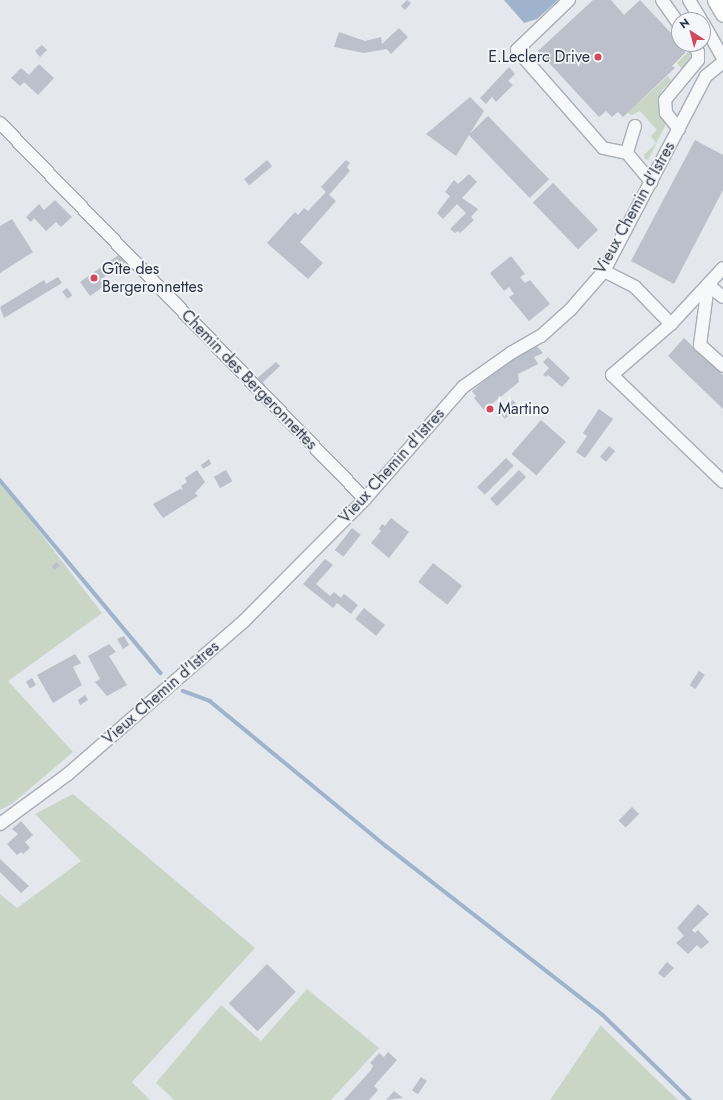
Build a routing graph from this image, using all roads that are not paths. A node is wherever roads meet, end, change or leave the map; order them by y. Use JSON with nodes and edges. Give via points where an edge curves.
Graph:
{"nodes":[{"id":1,"x":569,"y":0,"type":"edge"},
{"id":2,"x":662,"y":0,"type":"edge"},
{"id":3,"x":689,"y":0,"type":"edge"},
{"id":4,"x":716,"y":0,"type":"edge"},
{"id":5,"x":723,"y":9,"type":"edge"},
{"id":6,"x":696,"y":12,"type":"edge"},
{"id":7,"x":671,"y":13,"type":"edge"},
{"id":8,"x":723,"y":14,"type":"edge"},
{"id":9,"x":711,"y":37,"type":"edge"},
{"id":10,"x":698,"y":52,"type":"edge"},
{"id":11,"x":723,"y":58,"type":"edge"},
{"id":12,"x":723,"y":62,"type":"edge"},
{"id":13,"x":0,"y":123,"type":"edge"},
{"id":14,"x":635,"y":126,"type":"dead end"},
{"id":15,"x":679,"y":129,"type":"junction"},
{"id":16,"x":627,"y":153,"type":"junction"},
{"id":17,"x":651,"y":182,"type":"junction"},
{"id":18,"x":723,"y":268,"type":"edge"},
{"id":19,"x":604,"y":271,"type":"junction"},
{"id":20,"x":708,"y":285,"type":"junction"},
{"id":21,"x":723,"y":297,"type":"edge"},
{"id":22,"x":671,"y":324,"type":"junction"},
{"id":23,"x":723,"y":366,"type":"edge"},
{"id":24,"x":723,"y":482,"type":"edge"},
{"id":25,"x":365,"y":499,"type":"junction"},
{"id":26,"x":0,"y":824,"type":"edge"}],
"edges":[{"from":1,"to":16,"type":"street","via":[[517,50],[603,148]]},
{"from":2,"to":7,"type":"street"},
{"from":3,"to":6,"type":"street"},
{"from":4,"to":5,"type":"main road"},
{"from":4,"to":8,"type":"main road"},
{"from":9,"to":11,"type":"street"},
{"from":10,"to":15,"type":"street","via":[[698,60],[665,100],[666,113]]},
{"from":12,"to":15,"type":"street","name":"Vieux Chemin d'Istres","via":[[706,76]]},
{"from":13,"to":25,"type":"street","name":"Chemin des Bergeronnettes"},
{"from":14,"to":16,"type":"street"},
{"from":15,"to":17,"type":"street","name":"Vieux Chemin d'Istres"},
{"from":16,"to":17,"type":"street"},
{"from":17,"to":19,"type":"street","name":"Vieux Chemin d'Istres"},
{"from":18,"to":20,"type":"street"},
{"from":19,"to":22,"type":"street","via":[[635,287]]},
{"from":19,"to":25,"type":"street","name":"Vieux Chemin d'Istres","via":[[570,309],[541,336],[511,353],[463,387]]},
{"from":20,"to":21,"type":"street"},
{"from":20,"to":22,"type":"street"},
{"from":20,"to":23,"type":"street","via":[[700,345]]},
{"from":22,"to":24,"type":"street","via":[[612,376]]},
{"from":25,"to":26,"type":"street","name":"Vieux Chemin d'Istres","via":[[243,622],[68,774]]}]}
